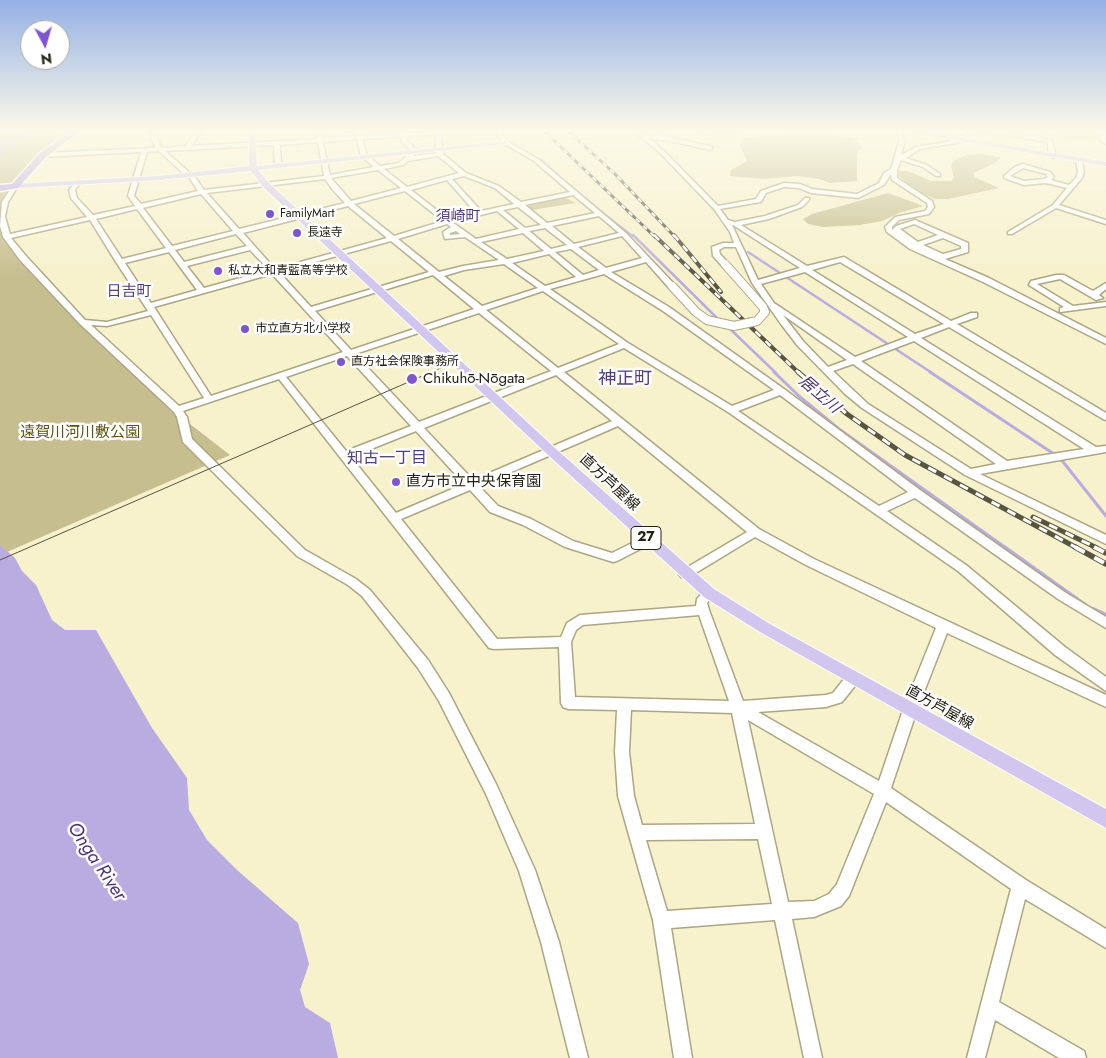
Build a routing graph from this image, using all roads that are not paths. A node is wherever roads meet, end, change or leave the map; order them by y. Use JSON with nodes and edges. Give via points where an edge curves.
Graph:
{"nodes":[{"id":1,"x":17,"y":178,"type":"edge"},
{"id":2,"x":146,"y":178,"type":"edge"},
{"id":3,"x":192,"y":178,"type":"edge"},
{"id":4,"x":261,"y":178,"type":"edge"},
{"id":5,"x":317,"y":178,"type":"edge"},
{"id":6,"x":328,"y":178,"type":"edge"},
{"id":7,"x":391,"y":178,"type":"edge"},
{"id":8,"x":447,"y":178,"type":"edge"},
{"id":9,"x":448,"y":178,"type":"edge"},
{"id":10,"x":475,"y":178,"type":"edge"},
{"id":11,"x":557,"y":178,"type":"edge"},
{"id":12,"x":687,"y":178,"type":"edge"},
{"id":13,"x":884,"y":178,"type":"edge"},
{"id":14,"x":894,"y":178,"type":"edge"},
{"id":15,"x":1010,"y":178,"type":"edge"},
{"id":16,"x":1049,"y":178,"type":"edge"},
{"id":17,"x":1078,"y":178,"type":"edge"},
{"id":18,"x":138,"y":179,"type":"junction"},
{"id":19,"x":306,"y":180,"type":"joint"},
{"id":20,"x":1046,"y":181,"type":"junction"},
{"id":21,"x":77,"y":183,"type":"junction"},
{"id":22,"x":266,"y":185,"type":"junction"},
{"id":23,"x":7,"y":187,"type":"edge"},
{"id":24,"x":1072,"y":188,"type":"junction"},
{"id":25,"x":404,"y":190,"type":"junction"},
{"id":26,"x":202,"y":192,"type":"junction"},
{"id":27,"x":573,"y":193,"type":"junction"},
{"id":28,"x":807,"y":199,"type":"dead end"},
{"id":29,"x":350,"y":204,"type":"junction"},
{"id":30,"x":520,"y":204,"type":"junction"},
{"id":31,"x":731,"y":205,"type":"junction"},
{"id":32,"x":1055,"y":206,"type":"junction"},
{"id":33,"x":138,"y":207,"type":"junction"},
{"id":34,"x":716,"y":208,"type":"junction"},
{"id":35,"x":498,"y":209,"type":"junction"},
{"id":36,"x":478,"y":212,"type":"junction"},
{"id":37,"x":599,"y":214,"type":"junction"},
{"id":38,"x":745,"y":216,"type":"junction"},
{"id":39,"x":300,"y":217,"type":"junction"},
{"id":40,"x":92,"y":218,"type":"junction"},
{"id":41,"x":448,"y":222,"type":"junction"},
{"id":42,"x":1106,"y":222,"type":"edge"},
{"id":43,"x":731,"y":223,"type":"junction"},
{"id":44,"x":547,"y":226,"type":"junction"},
{"id":45,"x":456,"y":228,"type":"junction"},
{"id":46,"x":930,"y":229,"type":"junction"},
{"id":47,"x":524,"y":230,"type":"junction"},
{"id":48,"x":921,"y":231,"type":"dead end"},
{"id":49,"x":239,"y":232,"type":"junction"},
{"id":50,"x":1010,"y":233,"type":"dead end"},
{"id":51,"x":624,"y":234,"type":"junction"},
{"id":52,"x":912,"y":234,"type":"dead end"},
{"id":53,"x":465,"y":235,"type":"junction"},
{"id":54,"x":944,"y":236,"type":"junction"},
{"id":55,"x":7,"y":237,"type":"junction"},
{"id":56,"x":903,"y":237,"type":"junction"},
{"id":57,"x":394,"y":238,"type":"junction"},
{"id":58,"x":475,"y":241,"type":"junction"},
{"id":59,"x":957,"y":242,"type":"junction"},
{"id":60,"x":739,"y":245,"type":"junction"},
{"id":61,"x":917,"y":245,"type":"junction"},
{"id":62,"x":948,"y":245,"type":"dead end"},
{"id":63,"x":252,"y":247,"type":"junction"},
{"id":64,"x":573,"y":247,"type":"junction"},
{"id":65,"x":939,"y":248,"type":"dead end"},
{"id":66,"x":170,"y":249,"type":"junction"},
{"id":67,"x":551,"y":252,"type":"junction"},
{"id":68,"x":928,"y":252,"type":"junction"},
{"id":69,"x":339,"y":254,"type":"junction"},
{"id":70,"x":647,"y":259,"type":"junction"},
{"id":71,"x":120,"y":262,"type":"junction"},
{"id":72,"x":504,"y":262,"type":"junction"},
{"id":73,"x":182,"y":266,"type":"junction"},
{"id":74,"x":806,"y":268,"type":"junction"},
{"id":75,"x":603,"y":270,"type":"junction"},
{"id":76,"x":274,"y":272,"type":"junction"},
{"id":77,"x":436,"y":273,"type":"junction"},
{"id":78,"x":581,"y":277,"type":"junction"},
{"id":79,"x":756,"y":283,"type":"junction"},
{"id":80,"x":1106,"y":286,"type":"edge"},
{"id":81,"x":542,"y":288,"type":"junction"},
{"id":82,"x":377,"y":289,"type":"junction"},
{"id":83,"x":202,"y":291,"type":"junction"},
{"id":84,"x":1094,"y":295,"type":"junction"},
{"id":85,"x":1106,"y":303,"type":"edge"},
{"id":86,"x":771,"y":304,"type":"junction"},
{"id":87,"x":1070,"y":308,"type":"junction"},
{"id":88,"x":151,"y":309,"type":"junction"},
{"id":89,"x":480,"y":309,"type":"junction"},
{"id":90,"x":310,"y":310,"type":"junction"},
{"id":91,"x":1052,"y":314,"type":"junction"},
{"id":92,"x":974,"y":315,"type":"dead end"},
{"id":93,"x":83,"y":322,"type":"junction"},
{"id":94,"x":950,"y":324,"type":"junction"},
{"id":95,"x":421,"y":329,"type":"junction"},
{"id":96,"x":916,"y":338,"type":"junction"},
{"id":97,"x":1106,"y":341,"type":"edge"},
{"id":98,"x":625,"y":345,"type":"junction"},
{"id":99,"x":348,"y":354,"type":"junction"},
{"id":100,"x":855,"y":360,"type":"junction"},
{"id":101,"x":826,"y":371,"type":"junction"},
{"id":102,"x":556,"y":372,"type":"junction"},
{"id":103,"x":281,"y":376,"type":"junction"},
{"id":104,"x":781,"y":391,"type":"junction"},
{"id":105,"x":494,"y":396,"type":"junction"},
{"id":106,"x":209,"y":399,"type":"junction"},
{"id":107,"x":177,"y":410,"type":"junction"},
{"id":108,"x":731,"y":410,"type":"junction"},
{"id":109,"x":1106,"y":417,"type":"edge"},
{"id":110,"x":618,"y":422,"type":"junction"},
{"id":111,"x":416,"y":427,"type":"junction"},
{"id":112,"x":1106,"y":449,"type":"edge"},
{"id":113,"x":551,"y":451,"type":"junction"},
{"id":114,"x":1094,"y":451,"type":"junction"},
{"id":115,"x":345,"y":455,"type":"junction"},
{"id":116,"x":1005,"y":465,"type":"junction"},
{"id":117,"x":969,"y":473,"type":"junction"},
{"id":118,"x":472,"y":485,"type":"junction"},
{"id":119,"x":916,"y":493,"type":"junction"},
{"id":120,"x":879,"y":510,"type":"junction"},
{"id":121,"x":394,"y":518,"type":"junction"},
{"id":122,"x":755,"y":532,"type":"junction"},
{"id":123,"x":648,"y":540,"type":"junction"},
{"id":124,"x":1106,"y":540,"type":"edge"},
{"id":125,"x":685,"y":574,"type":"junction"},
{"id":126,"x":709,"y":593,"type":"junction"},
{"id":127,"x":703,"y":610,"type":"junction"},
{"id":128,"x":1106,"y":623,"type":"edge"},
{"id":129,"x":943,"y":626,"type":"junction"},
{"id":130,"x":565,"y":642,"type":"junction"},
{"id":131,"x":853,"y":678,"type":"junction"},
{"id":132,"x":1106,"y":685,"type":"edge"},
{"id":133,"x":1106,"y":701,"type":"edge"},
{"id":134,"x":624,"y":706,"type":"junction"},
{"id":135,"x":738,"y":707,"type":"junction"},
{"id":136,"x":910,"y":710,"type":"junction"},
{"id":137,"x":883,"y":791,"type":"junction"},
{"id":138,"x":1106,"y":819,"type":"edge"},
{"id":139,"x":765,"y":831,"type":"junction"},
{"id":140,"x":636,"y":832,"type":"junction"},
{"id":141,"x":1020,"y":886,"type":"junction"},
{"id":142,"x":780,"y":912,"type":"junction"},
{"id":143,"x":661,"y":920,"type":"junction"},
{"id":144,"x":1106,"y":939,"type":"edge"},
{"id":145,"x":989,"y":1006,"type":"junction"},
{"id":146,"x":579,"y":1058,"type":"edge"},
{"id":147,"x":683,"y":1058,"type":"edge"},
{"id":148,"x":813,"y":1058,"type":"edge"},
{"id":149,"x":976,"y":1058,"type":"edge"},
{"id":150,"x":1077,"y":1058,"type":"edge"}],
"edges":[{"from":1,"to":23,"type":"highway"},
{"from":2,"to":18,"type":"main road"},
{"from":3,"to":26,"type":"street"},
{"from":4,"to":22,"type":"main road","name":"直方芦屋線","number":"27"},
{"from":5,"to":19,"type":"street"},
{"from":6,"to":29,"type":"street"},
{"from":7,"to":25,"type":"street"},
{"from":8,"to":25,"type":"street"},
{"from":9,"to":36,"type":"street"},
{"from":10,"to":30,"type":"street","via":[[497,187]]},
{"from":11,"to":27,"type":"street"},
{"from":12,"to":34,"type":"street"},
{"from":13,"to":31,"type":"street","via":[[882,184],[858,196],[784,185],[763,192],[759,201]]},
{"from":14,"to":68,"type":"street","via":[[930,202],[931,207],[927,213],[897,218],[888,231]]},
{"from":15,"to":20,"type":"street","via":[[1028,184]]},
{"from":16,"to":20,"type":"street"},
{"from":17,"to":24,"type":"street"},
{"from":18,"to":21,"type":"main road"},
{"from":18,"to":33,"type":"street","via":[[131,192]]},
{"from":19,"to":22,"type":"street"},
{"from":20,"to":24,"type":"street"},
{"from":21,"to":23,"type":"main road"},
{"from":21,"to":40,"type":"street","via":[[72,190],[74,198]]},
{"from":22,"to":26,"type":"street"},
{"from":22,"to":39,"type":"main road","name":"直方芦屋線","number":"27"},
{"from":23,"to":55,"type":"street","via":[[2,209]]},
{"from":24,"to":32,"type":"street"},
{"from":25,"to":29,"type":"street"},
{"from":25,"to":41,"type":"street"},
{"from":26,"to":33,"type":"street"},
{"from":26,"to":49,"type":"street"},
{"from":27,"to":30,"type":"street"},
{"from":27,"to":37,"type":"street"},
{"from":28,"to":38,"type":"street","via":[[800,206]]},
{"from":29,"to":39,"type":"street"},
{"from":29,"to":57,"type":"street"},
{"from":30,"to":35,"type":"street"},
{"from":30,"to":44,"type":"street"},
{"from":31,"to":34,"type":"street"},
{"from":31,"to":38,"type":"street"},
{"from":32,"to":42,"type":"street"},
{"from":32,"to":50,"type":"street"},
{"from":33,"to":40,"type":"street"},
{"from":33,"to":66,"type":"street"},
{"from":34,"to":43,"type":"street"},
{"from":35,"to":36,"type":"street"},
{"from":35,"to":47,"type":"street"},
{"from":36,"to":41,"type":"street","via":[[452,218]]},
{"from":37,"to":44,"type":"street"},
{"from":37,"to":51,"type":"street"},
{"from":38,"to":43,"type":"street"},
{"from":39,"to":49,"type":"street"},
{"from":39,"to":69,"type":"main road","name":"直方芦屋線","number":"27"},
{"from":40,"to":55,"type":"street"},
{"from":40,"to":71,"type":"street"},
{"from":41,"to":45,"type":"street"},
{"from":41,"to":57,"type":"street"},
{"from":43,"to":60,"type":"street"},
{"from":43,"to":74,"type":"street"},
{"from":44,"to":47,"type":"street"},
{"from":44,"to":64,"type":"street"},
{"from":45,"to":53,"type":"street"},
{"from":45,"to":53,"type":"street","via":[[446,232],[447,238]]},
{"from":46,"to":48,"type":"street"},
{"from":46,"to":54,"type":"street"},
{"from":46,"to":56,"type":"street","via":[[916,222],[898,226],[896,230]]},
{"from":47,"to":58,"type":"street"},
{"from":47,"to":67,"type":"street"},
{"from":49,"to":63,"type":"street"},
{"from":49,"to":66,"type":"street"},
{"from":51,"to":64,"type":"street"},
{"from":51,"to":70,"type":"street"},
{"from":52,"to":56,"type":"street"},
{"from":53,"to":58,"type":"street"},
{"from":54,"to":59,"type":"street"},
{"from":54,"to":61,"type":"street"},
{"from":55,"to":93,"type":"street"},
{"from":56,"to":61,"type":"street"},
{"from":57,"to":69,"type":"street"},
{"from":57,"to":77,"type":"street"},
{"from":58,"to":72,"type":"street"},
{"from":59,"to":62,"type":"street"},
{"from":59,"to":68,"type":"street","via":[[965,245],[965,250],[943,257]]},
{"from":60,"to":70,"type":"street","bridge":true,"via":[[723,245],[715,249],[716,254],[763,306],[764,312],[757,321],[734,326],[708,320],[696,312]]},
{"from":60,"to":79,"type":"street"},
{"from":61,"to":68,"type":"street"},
{"from":63,"to":73,"type":"street"},
{"from":63,"to":76,"type":"street"},
{"from":64,"to":67,"type":"street"},
{"from":64,"to":75,"type":"street"},
{"from":65,"to":68,"type":"street"},
{"from":66,"to":71,"type":"street"},
{"from":66,"to":73,"type":"street"},
{"from":67,"to":72,"type":"street"},
{"from":67,"to":78,"type":"street"},
{"from":68,"to":91,"type":"street"},
{"from":69,"to":76,"type":"street"},
{"from":69,"to":82,"type":"main road","name":"直方芦屋線","number":"27"},
{"from":70,"to":75,"type":"street"},
{"from":71,"to":88,"type":"street"},
{"from":72,"to":77,"type":"street"},
{"from":72,"to":81,"type":"street"},
{"from":73,"to":83,"type":"street"},
{"from":74,"to":79,"type":"street"},
{"from":74,"to":94,"type":"street","via":[[841,258]]},
{"from":74,"to":96,"type":"street"},
{"from":75,"to":78,"type":"street"},
{"from":75,"to":104,"type":"street","via":[[666,309]]},
{"from":76,"to":83,"type":"street"},
{"from":76,"to":90,"type":"street"},
{"from":77,"to":82,"type":"street"},
{"from":77,"to":89,"type":"street"},
{"from":78,"to":81,"type":"street"},
{"from":79,"to":86,"type":"street"},
{"from":80,"to":84,"type":"street"},
{"from":81,"to":89,"type":"street"},
{"from":81,"to":98,"type":"street"},
{"from":82,"to":90,"type":"street"},
{"from":82,"to":95,"type":"main road","name":"直方芦屋線","number":"27"},
{"from":83,"to":88,"type":"street"},
{"from":84,"to":85,"type":"street"},
{"from":84,"to":87,"type":"street","via":[[1056,276],[1034,283]]},
{"from":85,"to":87,"type":"street"},
{"from":86,"to":100,"type":"street"},
{"from":86,"to":101,"type":"street"},
{"from":87,"to":91,"type":"street"},
{"from":88,"to":93,"type":"street","via":[[107,324]]},
{"from":88,"to":106,"type":"street"},
{"from":89,"to":95,"type":"street"},
{"from":89,"to":102,"type":"street"},
{"from":90,"to":99,"type":"street"},
{"from":91,"to":97,"type":"street"},
{"from":92,"to":94,"type":"street"},
{"from":93,"to":107,"type":"street"},
{"from":94,"to":96,"type":"street"},
{"from":94,"to":109,"type":"street"},
{"from":95,"to":99,"type":"street"},
{"from":95,"to":105,"type":"main road","name":"直方芦屋線","number":"27"},
{"from":96,"to":100,"type":"street"},
{"from":96,"to":114,"type":"street"},
{"from":98,"to":102,"type":"street"},
{"from":98,"to":108,"type":"street"},
{"from":99,"to":103,"type":"street"},
{"from":99,"to":111,"type":"street"},
{"from":100,"to":101,"type":"street"},
{"from":100,"to":116,"type":"street"},
{"from":101,"to":117,"type":"street","via":[[865,406]]},
{"from":102,"to":105,"type":"street"},
{"from":102,"to":110,"type":"street"},
{"from":103,"to":106,"type":"street"},
{"from":103,"to":115,"type":"street"},
{"from":104,"to":108,"type":"street"},
{"from":104,"to":119,"type":"street"},
{"from":105,"to":111,"type":"street"},
{"from":105,"to":113,"type":"main road","name":"直方芦屋線","number":"27"},
{"from":106,"to":107,"type":"street"},
{"from":107,"to":146,"type":"street","via":[[182,417],[187,440],[301,553],[366,593],[423,664],[444,697],[491,789],[527,870],[550,942]]},
{"from":108,"to":120,"type":"street"},
{"from":110,"to":113,"type":"street"},
{"from":110,"to":122,"type":"street"},
{"from":111,"to":115,"type":"street"},
{"from":111,"to":118,"type":"street"},
{"from":112,"to":114,"type":"street"},
{"from":113,"to":118,"type":"street"},
{"from":113,"to":123,"type":"main road","name":"直方芦屋線","number":"27"},
{"from":114,"to":116,"type":"street"},
{"from":115,"to":121,"type":"street"},
{"from":116,"to":117,"type":"street"},
{"from":117,"to":124,"type":"street"},
{"from":118,"to":121,"type":"street"},
{"from":118,"to":123,"type":"street","via":[[494,509],[602,556],[613,558]]},
{"from":119,"to":120,"type":"street"},
{"from":119,"to":128,"type":"street","via":[[1062,596]]},
{"from":120,"to":132,"type":"street","via":[[962,568],[1060,651]]},
{"from":121,"to":130,"type":"street","via":[[494,644]]},
{"from":122,"to":125,"type":"street"},
{"from":122,"to":129,"type":"street"},
{"from":123,"to":125,"type":"main road","name":"直方芦屋線","number":"27"},
{"from":125,"to":126,"type":"main road","name":"直方芦屋線","number":"27"},
{"from":126,"to":127,"type":"street","via":[[701,602]]},
{"from":126,"to":131,"type":"main road","name":"直方芦屋線","number":"27"},
{"from":127,"to":130,"type":"street","via":[[580,620],[571,627]]},
{"from":127,"to":135,"type":"street"},
{"from":129,"to":133,"type":"street"},
{"from":129,"to":136,"type":"street"},
{"from":130,"to":134,"type":"street","via":[[568,703]]},
{"from":131,"to":135,"type":"street","via":[[833,700]]},
{"from":131,"to":136,"type":"main road","name":"直方芦屋線","number":"27"},
{"from":134,"to":135,"type":"street"},
{"from":134,"to":140,"type":"street","via":[[622,761],[626,796]]},
{"from":135,"to":137,"type":"street"},
{"from":135,"to":139,"type":"street"},
{"from":136,"to":137,"type":"street"},
{"from":136,"to":138,"type":"main road","name":"直方芦屋線","number":"27"},
{"from":137,"to":141,"type":"street"},
{"from":137,"to":142,"type":"street","via":[[835,900],[814,909]]},
{"from":139,"to":140,"type":"street"},
{"from":139,"to":142,"type":"street"},
{"from":140,"to":143,"type":"street"},
{"from":141,"to":144,"type":"street"},
{"from":141,"to":145,"type":"street"},
{"from":142,"to":143,"type":"street"},
{"from":142,"to":148,"type":"street"},
{"from":143,"to":147,"type":"street"},
{"from":145,"to":149,"type":"street"},
{"from":145,"to":150,"type":"street"}]}
